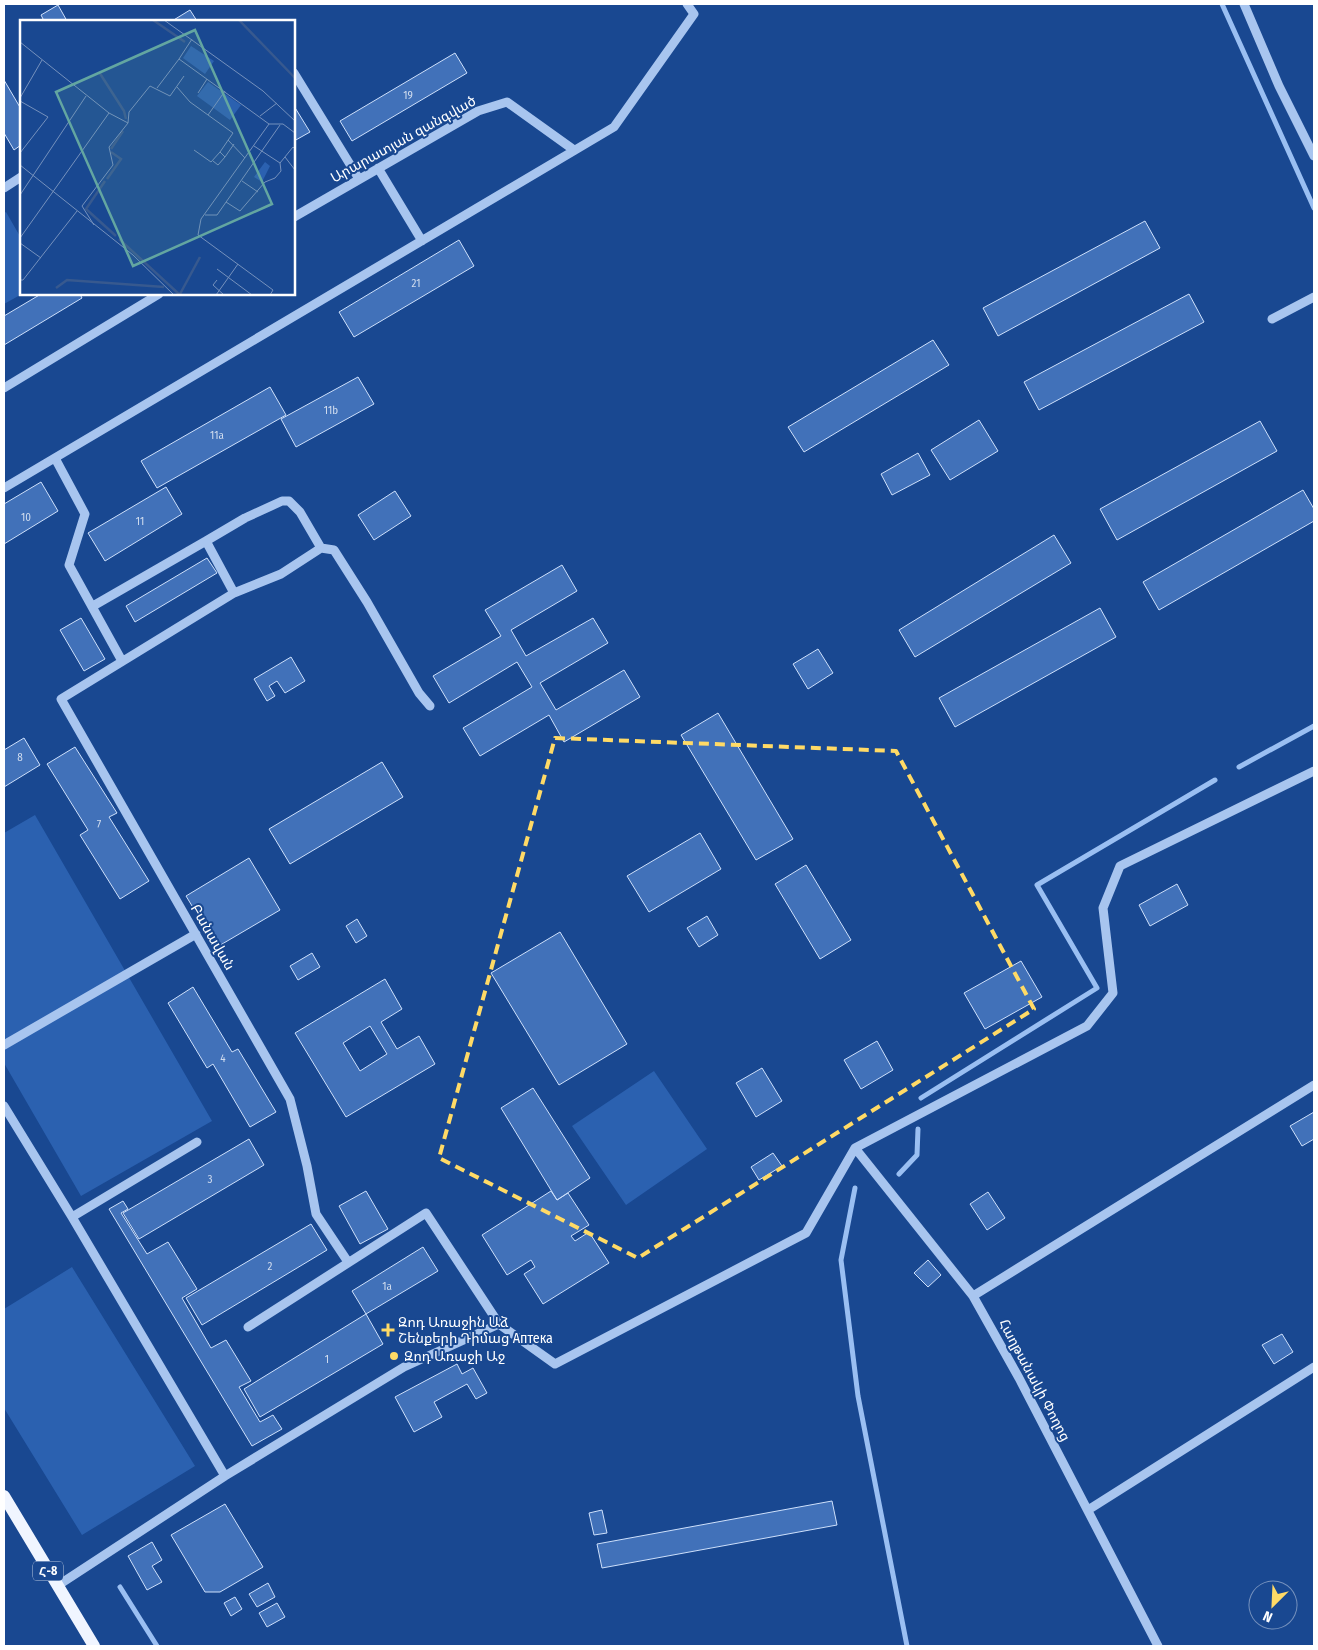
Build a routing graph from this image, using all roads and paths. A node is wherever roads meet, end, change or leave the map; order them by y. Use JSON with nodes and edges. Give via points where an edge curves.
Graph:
{"nodes":[{"id":1,"x":688,"y":4,"type":"edge"},
{"id":2,"x":1244,"y":4,"type":"edge"},
{"id":3,"x":295,"y":75,"type":"edge"},
{"id":4,"x":574,"y":150,"type":"junction"},
{"id":5,"x":1314,"y":156,"type":"edge"},
{"id":6,"x":378,"y":168,"type":"junction"},
{"id":7,"x":20,"y":178,"type":"edge"},
{"id":8,"x":359,"y":179,"type":"junction"},
{"id":9,"x":4,"y":188,"type":"edge"},
{"id":10,"x":295,"y":216,"type":"edge"},
{"id":11,"x":422,"y":241,"type":"junction"},
{"id":12,"x":157,"y":295,"type":"edge"},
{"id":13,"x":1314,"y":297,"type":"edge"},
{"id":14,"x":1272,"y":319,"type":"dead end"},
{"id":15,"x":4,"y":388,"type":"edge"},
{"id":16,"x":55,"y":458,"type":"junction"},
{"id":17,"x":4,"y":488,"type":"edge"},
{"id":18,"x":206,"y":541,"type":"junction"},
{"id":19,"x":321,"y":548,"type":"junction"},
{"id":20,"x":234,"y":593,"type":"junction"},
{"id":21,"x":93,"y":606,"type":"junction"},
{"id":22,"x":122,"y":661,"type":"junction"},
{"id":23,"x":430,"y":706,"type":"dead end"},
{"id":24,"x":1314,"y":771,"type":"edge"},
{"id":25,"x":196,"y":934,"type":"junction"},
{"id":26,"x":4,"y":1044,"type":"edge"},
{"id":27,"x":1314,"y":1085,"type":"edge"},
{"id":28,"x":4,"y":1106,"type":"edge"},
{"id":29,"x":198,"y":1142,"type":"dead end"},
{"id":30,"x":855,"y":1148,"type":"junction"},
{"id":31,"x":72,"y":1217,"type":"junction"},
{"id":32,"x":348,"y":1262,"type":"junction"},
{"id":33,"x":973,"y":1296,"type":"junction"},
{"id":34,"x":499,"y":1324,"type":"junction"},
{"id":35,"x":248,"y":1327,"type":"dead end"},
{"id":36,"x":1314,"y":1366,"type":"edge"},
{"id":37,"x":224,"y":1476,"type":"junction"},
{"id":38,"x":4,"y":1496,"type":"edge"},
{"id":39,"x":1088,"y":1510,"type":"junction"},
{"id":40,"x":57,"y":1586,"type":"junction"},
{"id":41,"x":94,"y":1646,"type":"edge"},
{"id":42,"x":1158,"y":1646,"type":"edge"}],
"edges":[{"from":1,"to":4,"type":"street","via":[[694,14],[614,127]]},
{"from":2,"to":5,"type":"street","via":[[1279,86]]},
{"from":3,"to":8,"type":"street"},
{"from":4,"to":6,"type":"street","name":"Արարատյան զանգված","via":[[507,102],[478,111]]},
{"from":4,"to":11,"type":"street"},
{"from":6,"to":8,"type":"street","name":"Արարատյան զանգված"},
{"from":6,"to":11,"type":"street"},
{"from":7,"to":9,"type":"street"},
{"from":8,"to":10,"type":"street","name":"Արարատյան զանգված"},
{"from":11,"to":16,"type":"street"},
{"from":12,"to":15,"type":"street"},
{"from":13,"to":14,"type":"street"},
{"from":16,"to":17,"type":"street"},
{"from":16,"to":21,"type":"street","via":[[84,514],[69,565]]},
{"from":18,"to":19,"type":"street","via":[[282,500],[294,504]]},
{"from":18,"to":20,"type":"street"},
{"from":18,"to":21,"type":"street"},
{"from":19,"to":20,"type":"street","via":[[281,574]]},
{"from":19,"to":23,"type":"street","via":[[334,550],[419,693]]},
{"from":20,"to":22,"type":"street"},
{"from":21,"to":22,"type":"street"},
{"from":22,"to":25,"type":"street","name":"Բանավան","via":[[61,699]]},
{"from":24,"to":30,"type":"street","via":[[1120,866],[1103,908],[1113,993],[1087,1026]]},
{"from":25,"to":26,"type":"street"},
{"from":25,"to":32,"type":"street","name":"Բանավան","via":[[290,1098],[316,1214]]},
{"from":27,"to":33,"type":"street"},
{"from":28,"to":31,"type":"street"},
{"from":29,"to":31,"type":"street"},
{"from":30,"to":33,"type":"street","name":"Հաղթանակի Փողոց"},
{"from":30,"to":34,"type":"street","via":[[806,1233],[555,1364]]},
{"from":31,"to":37,"type":"street"},
{"from":32,"to":34,"type":"street","via":[[426,1214]]},
{"from":32,"to":35,"type":"street"},
{"from":33,"to":39,"type":"street","name":"Հաղթանակի Փողոց"},
{"from":34,"to":37,"type":"street","via":[[404,1367]]},
{"from":36,"to":39,"type":"street"},
{"from":37,"to":40,"type":"street"},
{"from":38,"to":40,"type":"main road","number":"Հ-8"},
{"from":39,"to":42,"type":"street","name":"Հաղթանակի Փողոց"},
{"from":40,"to":41,"type":"main road","number":"Հ-8"}]}
